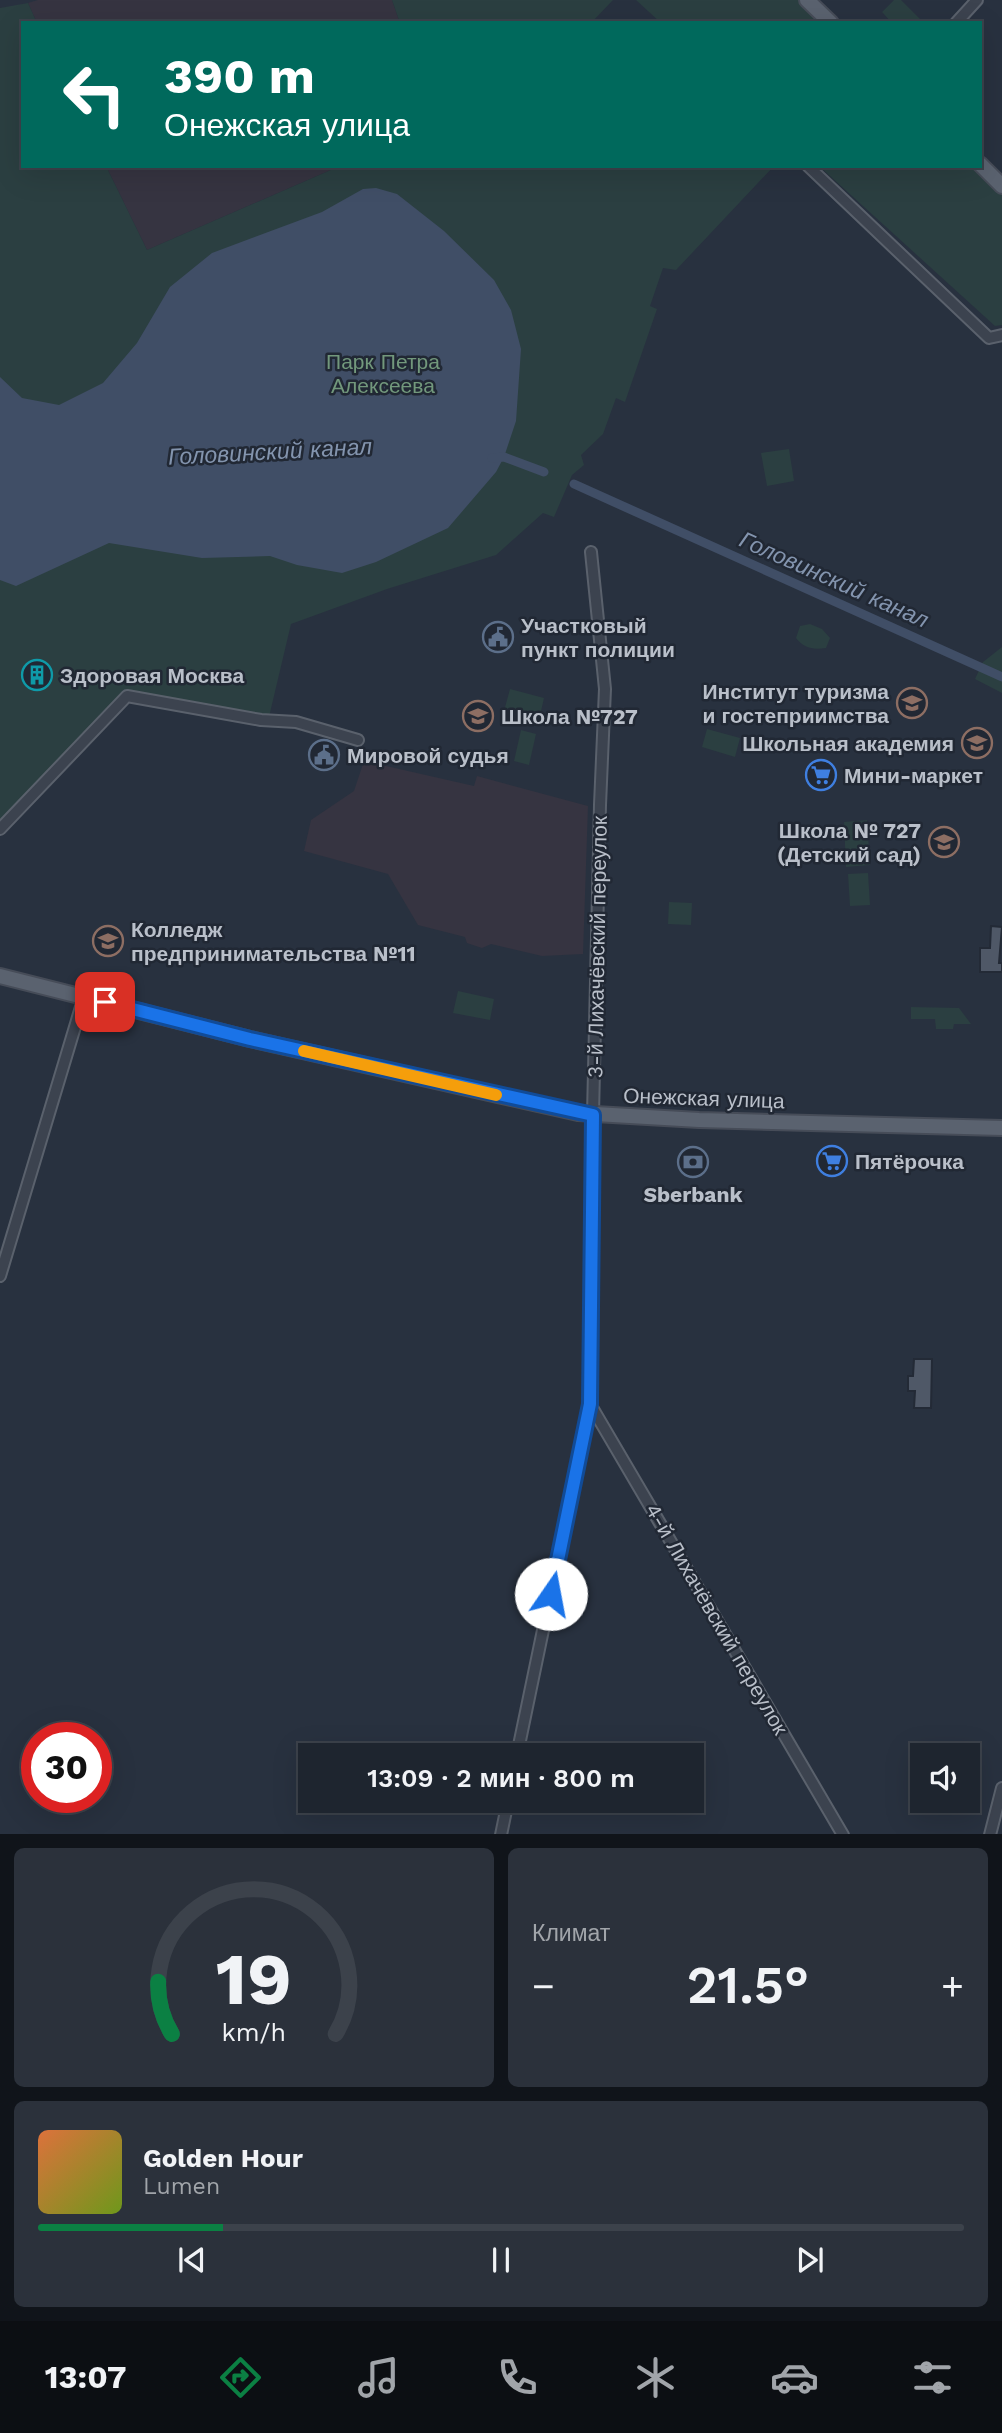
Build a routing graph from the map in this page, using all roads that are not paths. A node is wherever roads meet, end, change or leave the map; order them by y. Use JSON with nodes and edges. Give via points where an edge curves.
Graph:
{"nodes":[{"id":1,"x":807,"y":0,"type":"edge"},
{"id":2,"x":977,"y":0,"type":"edge"},
{"id":3,"x":829,"y":21,"type":"edge"},
{"id":4,"x":958,"y":21,"type":"edge"},
{"id":5,"x":982,"y":166,"type":"edge"},
{"id":6,"x":810,"y":168,"type":"edge"},
{"id":7,"x":1002,"y":186,"type":"edge"},
{"id":8,"x":1002,"y":335,"type":"edge"},
{"id":9,"x":591,"y":552,"type":"dead end"},
{"id":10,"x":358,"y":740,"type":"dead end"},
{"id":11,"x":0,"y":829,"type":"edge"},
{"id":12,"x":0,"y":976,"type":"edge"},
{"id":13,"x":85,"y":997,"type":"junction"},
{"id":14,"x":593,"y":1115,"type":"junction"},
{"id":15,"x":1002,"y":1128,"type":"edge"},
{"id":16,"x":0,"y":1276,"type":"edge"},
{"id":17,"x":590,"y":1404,"type":"junction"},
{"id":18,"x":519,"y":1743,"type":"edge"},
{"id":19,"x":1002,"y":1788,"type":"edge"},
{"id":20,"x":506,"y":1813,"type":"edge"},
{"id":21,"x":501,"y":1834,"type":"edge"},
{"id":22,"x":842,"y":1834,"type":"edge"},
{"id":23,"x":989,"y":1834,"type":"edge"}],
"edges":[{"from":1,"to":3,"type":"main road"},
{"from":2,"to":4,"type":"street"},
{"from":5,"to":7,"type":"main road"},
{"from":6,"to":8,"type":"street","via":[[989,338]]},
{"from":9,"to":14,"type":"street","name":"3-й Лихачёвский переулок","via":[[605,689]]},
{"from":10,"to":11,"type":"street","via":[[296,722],[127,696]]},
{"from":12,"to":13,"type":"main road","name":"Онежская улица"},
{"from":13,"to":14,"type":"main road","name":"Онежская улица","via":[[250,1039]]},
{"from":13,"to":16,"type":"street"},
{"from":14,"to":15,"type":"main road","name":"Онежская улица"},
{"from":14,"to":17,"type":"street","name":"3-й Лихачёвский переулок"},
{"from":17,"to":18,"type":"street","name":"3-й Лихачёвский переулок"},
{"from":17,"to":22,"type":"street","name":"4-й Лихачёвский переулок"},
{"from":19,"to":23,"type":"street"},
{"from":20,"to":21,"type":"street"}]}
